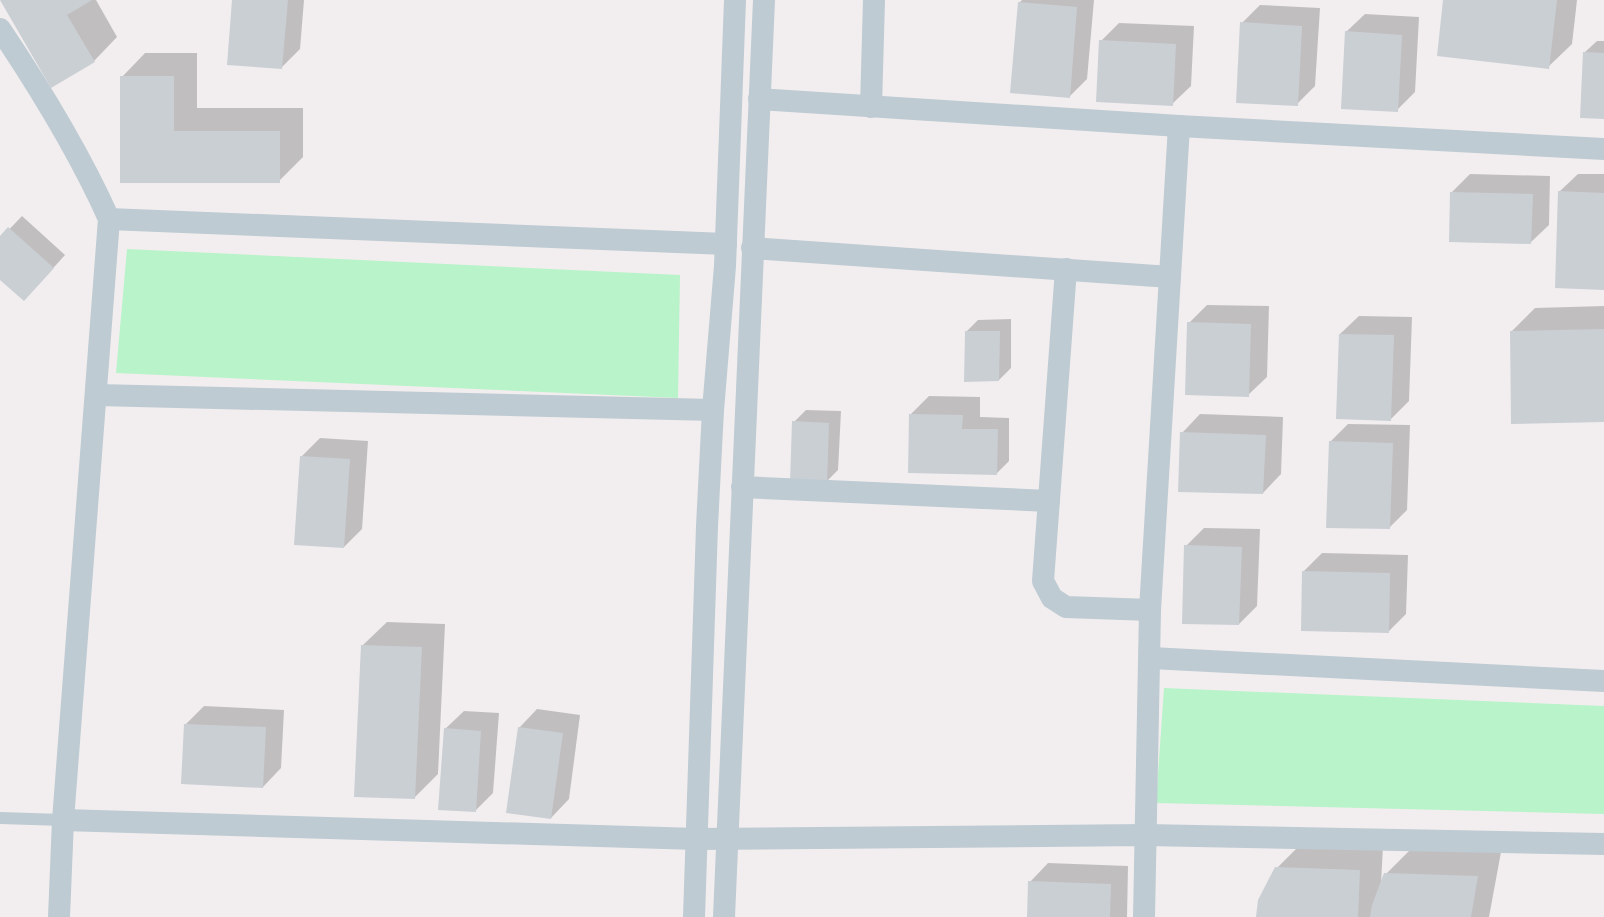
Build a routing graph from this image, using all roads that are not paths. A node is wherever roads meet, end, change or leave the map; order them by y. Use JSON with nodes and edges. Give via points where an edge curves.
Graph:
{"nodes":[{"id":1,"x":735,"y":0,"type":"edge"},
{"id":2,"x":764,"y":0,"type":"edge"},
{"id":3,"x":874,"y":0,"type":"edge"},
{"id":4,"x":0,"y":29,"type":"edge"},
{"id":5,"x":759,"y":99,"type":"junction"},
{"id":6,"x":871,"y":107,"type":"junction"},
{"id":7,"x":1179,"y":126,"type":"junction"},
{"id":8,"x":1604,"y":149,"type":"edge"},
{"id":9,"x":109,"y":219,"type":"junction"},
{"id":10,"x":726,"y":244,"type":"junction"},
{"id":11,"x":752,"y":248,"type":"junction"},
{"id":12,"x":1066,"y":269,"type":"junction"},
{"id":13,"x":1170,"y":277,"type":"junction"},
{"id":14,"x":97,"y":394,"type":"junction"},
{"id":15,"x":713,"y":410,"type":"junction"},
{"id":16,"x":742,"y":487,"type":"junction"},
{"id":17,"x":1049,"y":501,"type":"junction"},
{"id":18,"x":1150,"y":610,"type":"junction"},
{"id":19,"x":1151,"y":658,"type":"junction"},
{"id":20,"x":1604,"y":681,"type":"edge"},
{"id":21,"x":0,"y":818,"type":"edge"},
{"id":22,"x":63,"y":820,"type":"junction"},
{"id":23,"x":1146,"y":835,"type":"junction"},
{"id":24,"x":728,"y":838,"type":"junction"},
{"id":25,"x":697,"y":839,"type":"junction"},
{"id":26,"x":1604,"y":844,"type":"edge"},
{"id":27,"x":59,"y":917,"type":"edge"},
{"id":28,"x":694,"y":917,"type":"edge"},
{"id":29,"x":724,"y":917,"type":"edge"},
{"id":30,"x":1144,"y":917,"type":"edge"}],
"edges":[{"from":1,"to":10,"type":"street"},
{"from":2,"to":5,"type":"street"},
{"from":3,"to":6,"type":"street"},
{"from":4,"to":9,"type":"street","via":[[90,176]]},
{"from":5,"to":6,"type":"street"},
{"from":5,"to":11,"type":"street"},
{"from":6,"to":7,"type":"street"},
{"from":7,"to":8,"type":"street"},
{"from":7,"to":13,"type":"street"},
{"from":9,"to":10,"type":"street"},
{"from":9,"to":14,"type":"street"},
{"from":10,"to":15,"type":"street"},
{"from":11,"to":12,"type":"street"},
{"from":11,"to":16,"type":"street"},
{"from":12,"to":13,"type":"street"},
{"from":12,"to":17,"type":"street"},
{"from":13,"to":18,"type":"street"},
{"from":14,"to":15,"type":"street"},
{"from":14,"to":22,"type":"street"},
{"from":15,"to":25,"type":"street"},
{"from":16,"to":17,"type":"street"},
{"from":16,"to":24,"type":"street"},
{"from":17,"to":18,"type":"street","via":[[1043,580],[1052,598],[1066,607]]},
{"from":18,"to":19,"type":"street"},
{"from":19,"to":20,"type":"street"},
{"from":19,"to":23,"type":"street"},
{"from":21,"to":22,"type":"lane"},
{"from":22,"to":25,"type":"street"},
{"from":22,"to":27,"type":"street"},
{"from":23,"to":24,"type":"street"},
{"from":23,"to":26,"type":"street"},
{"from":23,"to":30,"type":"street"},
{"from":24,"to":25,"type":"street"},
{"from":24,"to":29,"type":"street"},
{"from":25,"to":28,"type":"street"}]}
